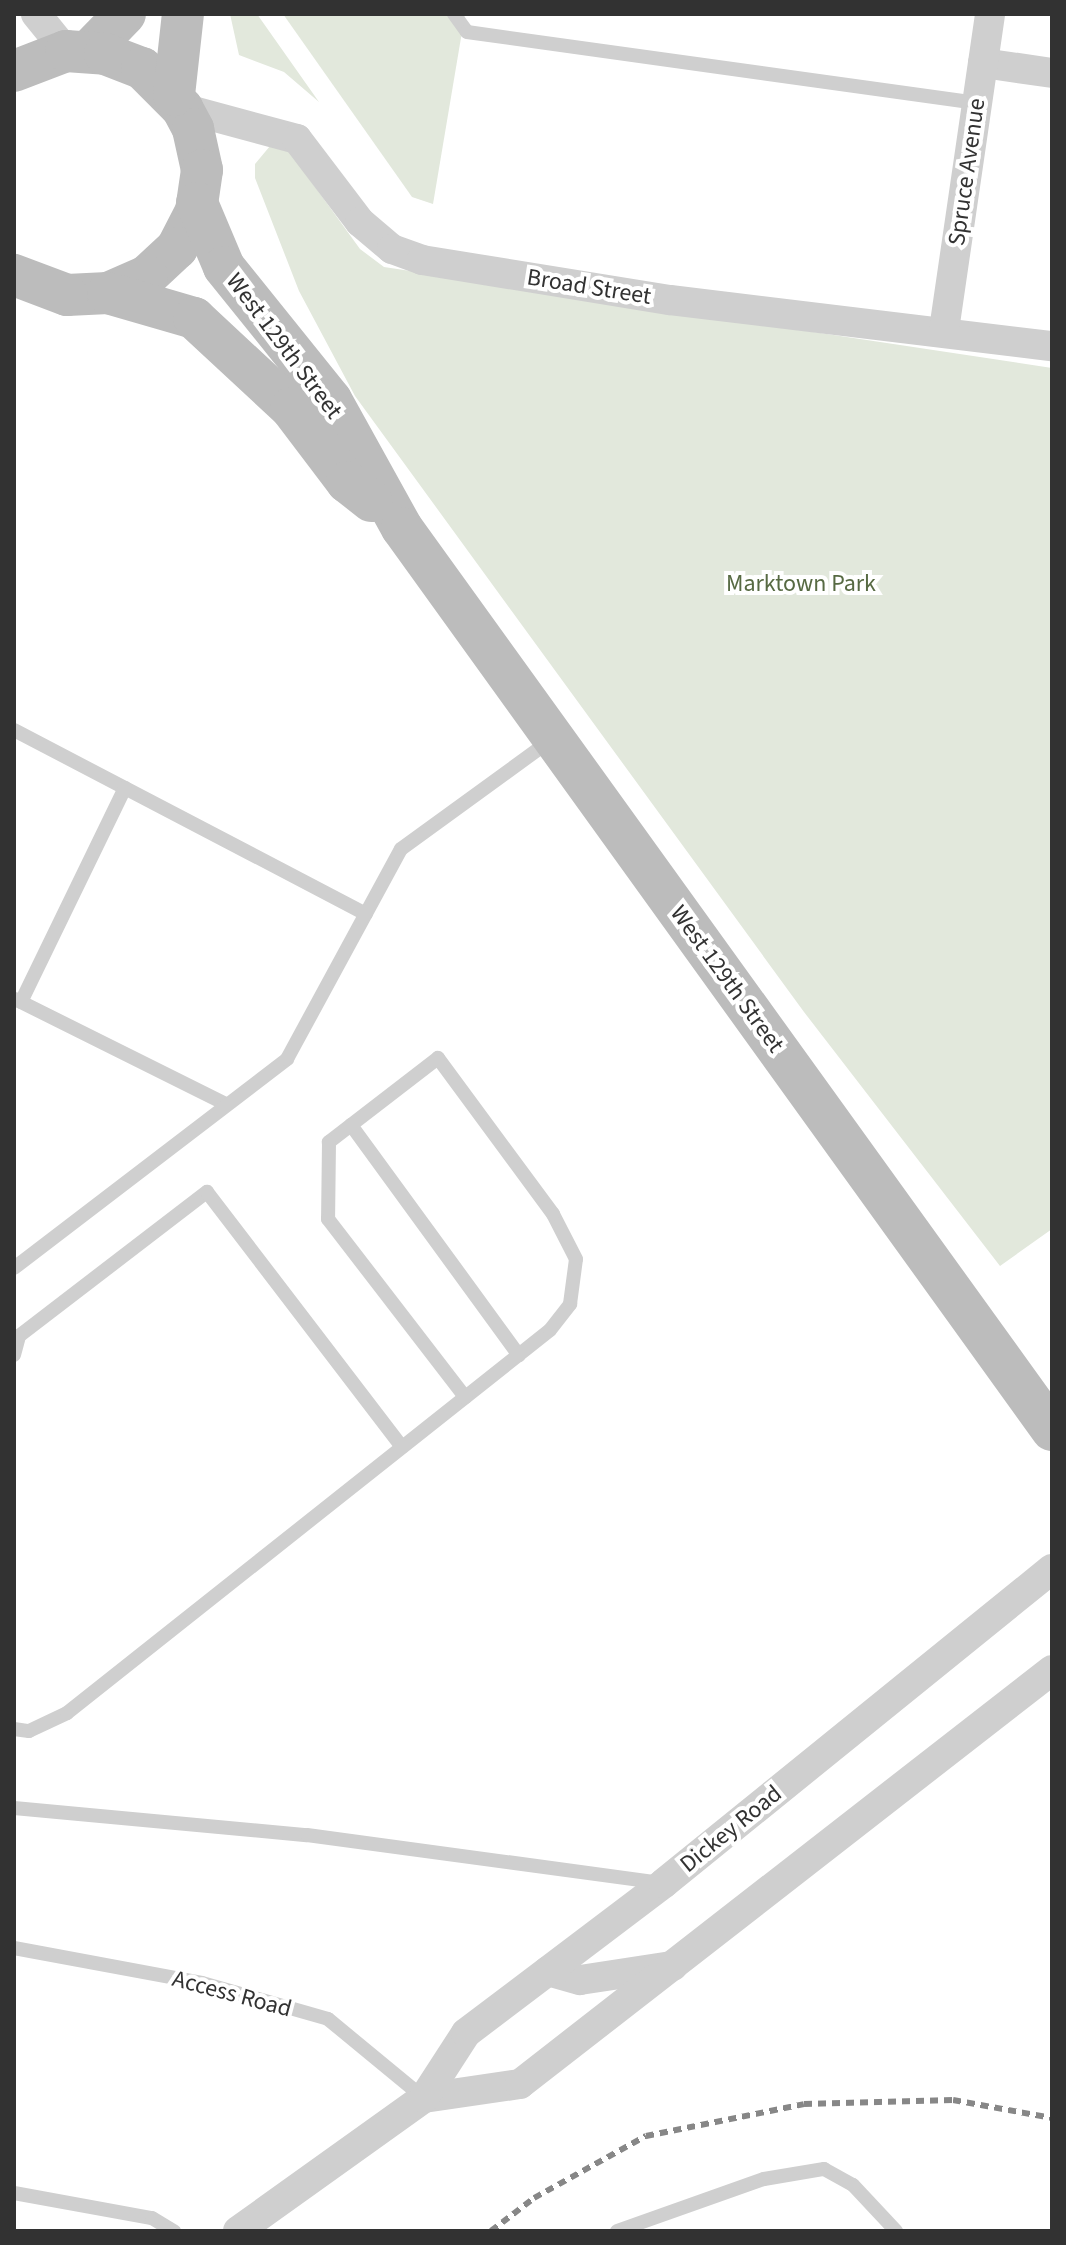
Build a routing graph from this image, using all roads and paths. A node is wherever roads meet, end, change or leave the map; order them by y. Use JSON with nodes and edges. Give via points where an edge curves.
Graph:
{"nodes":[{"id":1,"x":36,"y":14,"type":"edge"},
{"id":2,"x":125,"y":14,"type":"edge"},
{"id":3,"x":183,"y":14,"type":"edge"},
{"id":4,"x":454,"y":14,"type":"edge"},
{"id":5,"x":990,"y":14,"type":"edge"},
{"id":6,"x":77,"y":52,"type":"junction"},
{"id":7,"x":983,"y":63,"type":"junction"},
{"id":8,"x":14,"y":71,"type":"edge"},
{"id":9,"x":1052,"y":73,"type":"edge"},
{"id":10,"x":178,"y":101,"type":"junction"},
{"id":11,"x":977,"y":103,"type":"junction"},
{"id":12,"x":197,"y":203,"type":"junction"},
{"id":13,"x":14,"y":275,"type":"edge"},
{"id":14,"x":108,"y":293,"type":"junction"},
{"id":15,"x":944,"y":330,"type":"junction"},
{"id":16,"x":1052,"y":346,"type":"edge"},
{"id":17,"x":402,"y":528,"type":"junction"},
{"id":18,"x":14,"y":730,"type":"edge"},
{"id":19,"x":554,"y":738,"type":"junction"},
{"id":20,"x":125,"y":788,"type":"junction"},
{"id":21,"x":366,"y":914,"type":"junction"},
{"id":22,"x":17,"y":1000,"type":"edge"},
{"id":23,"x":226,"y":1104,"type":"junction"},
{"id":24,"x":351,"y":1125,"type":"junction"},
{"id":25,"x":14,"y":1268,"type":"edge"},
{"id":26,"x":14,"y":1355,"type":"edge"},
{"id":27,"x":519,"y":1355,"type":"junction"},
{"id":28,"x":465,"y":1397,"type":"junction"},
{"id":29,"x":1052,"y":1430,"type":"edge"},
{"id":30,"x":402,"y":1447,"type":"junction"},
{"id":31,"x":1052,"y":1569,"type":"edge"},
{"id":32,"x":1052,"y":1670,"type":"edge"},
{"id":33,"x":14,"y":1729,"type":"edge"},
{"id":34,"x":14,"y":1808,"type":"edge"},
{"id":35,"x":664,"y":1883,"type":"junction"},
{"id":36,"x":14,"y":1948,"type":"edge"},
{"id":37,"x":675,"y":1966,"type":"junction"},
{"id":38,"x":548,"y":1971,"type":"junction"},
{"id":39,"x":424,"y":2098,"type":"junction"},
{"id":40,"x":14,"y":2193,"type":"edge"},
{"id":41,"x":174,"y":2231,"type":"edge"},
{"id":42,"x":238,"y":2231,"type":"edge"},
{"id":43,"x":617,"y":2231,"type":"edge"},
{"id":44,"x":896,"y":2231,"type":"edge"}],
"edges":[{"from":1,"to":6,"type":"street"},
{"from":2,"to":6,"type":"main road"},
{"from":3,"to":10,"type":"main road"},
{"from":4,"to":11,"type":"lane","via":[[467,32]]},
{"from":5,"to":7,"type":"street","name":"Spruce Avenue"},
{"from":6,"to":8,"type":"main road"},
{"from":6,"to":10,"type":"main road","via":[[142,68]]},
{"from":7,"to":9,"type":"street"},
{"from":7,"to":11,"type":"street","name":"Spruce Avenue"},
{"from":10,"to":12,"type":"main road","via":[[193,129],[202,170]]},
{"from":10,"to":15,"type":"street","name":"Broad Street","via":[[297,139],[360,222],[392,249],[422,260],[670,300]]},
{"from":11,"to":15,"type":"street","name":"Spruce Avenue"},
{"from":12,"to":14,"type":"main road","via":[[177,248],[147,276]]},
{"from":12,"to":17,"type":"main road","name":"West 129th Street","via":[[224,267],[331,400]]},
{"from":13,"to":14,"type":"main road","via":[[67,295]]},
{"from":14,"to":17,"type":"main road","name":"West 129th Street","via":[[194,318],[291,408],[347,482]]},
{"from":15,"to":16,"type":"street","name":"Broad Street"},
{"from":17,"to":19,"type":"main road","name":"West 129th Street"},
{"from":18,"to":20,"type":"lane"},
{"from":19,"to":21,"type":"lane","via":[[401,849]]},
{"from":19,"to":29,"type":"main road","name":"West 129th Street"},
{"from":20,"to":21,"type":"lane"},
{"from":20,"to":22,"type":"lane"},
{"from":21,"to":23,"type":"lane","via":[[287,1059]]},
{"from":22,"to":23,"type":"lane"},
{"from":23,"to":25,"type":"lane"},
{"from":24,"to":27,"type":"lane"},
{"from":24,"to":27,"type":"lane","via":[[438,1058],[553,1214],[576,1259],[570,1304],[550,1330]]},
{"from":24,"to":28,"type":"lane","via":[[329,1142],[328,1219]]},
{"from":26,"to":30,"type":"lane","via":[[19,1336],[207,1192]]},
{"from":27,"to":28,"type":"lane"},
{"from":28,"to":30,"type":"lane"},
{"from":30,"to":33,"type":"lane","via":[[67,1713],[29,1731]]},
{"from":31,"to":35,"type":"street","name":"Dickey Road"},
{"from":32,"to":37,"type":"street","name":"Dickey Road"},
{"from":34,"to":35,"type":"lane","via":[[307,1835]]},
{"from":35,"to":38,"type":"street","name":"Dickey Road"},
{"from":36,"to":39,"type":"lane","name":"Access Road","via":[[202,1983],[328,2019]]},
{"from":37,"to":38,"type":"street","via":[[580,1980]]},
{"from":37,"to":39,"type":"street","name":"Dickey Road","via":[[520,2084]]},
{"from":38,"to":39,"type":"street","name":"Dickey Road","via":[[466,2033]]},
{"from":39,"to":42,"type":"street","name":"Dickey Road"},
{"from":40,"to":41,"type":"lane","via":[[152,2218]]},
{"from":43,"to":44,"type":"lane","via":[[764,2179],[824,2169],[853,2185]]}]}
